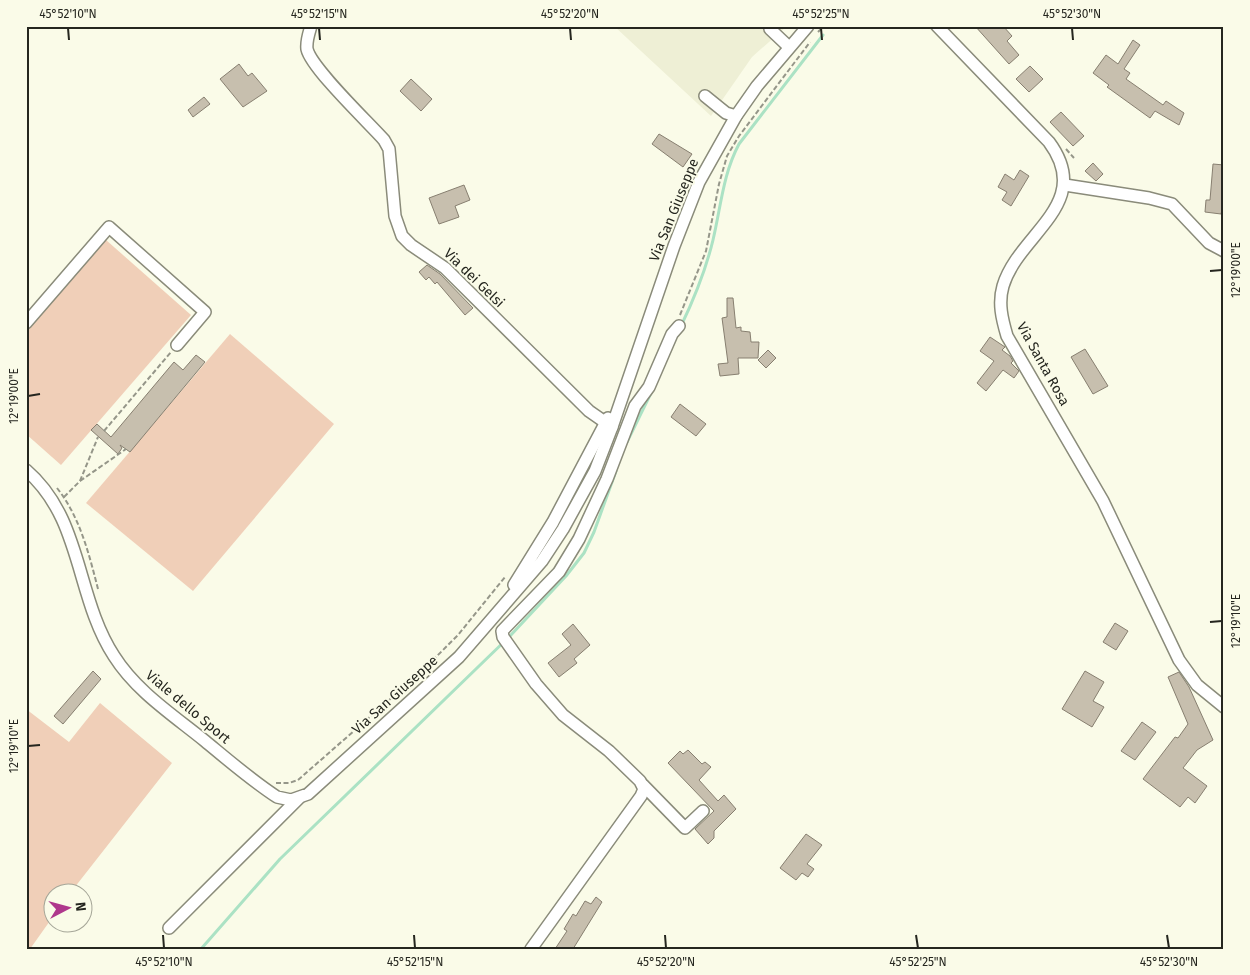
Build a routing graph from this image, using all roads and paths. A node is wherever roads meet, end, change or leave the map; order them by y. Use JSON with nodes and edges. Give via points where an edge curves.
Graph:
{"nodes":[{"id":1,"x":311,"y":26,"type":"edge"},
{"id":2,"x":824,"y":26,"type":"edge"},
{"id":3,"x":937,"y":26,"type":"edge"},
{"id":4,"x":770,"y":29,"type":"dead end"},
{"id":5,"x":813,"y":30,"type":"edge"},
{"id":6,"x":812,"y":40,"type":"dead end"},
{"id":7,"x":789,"y":46,"type":"junction"},
{"id":8,"x":705,"y":96,"type":"dead end"},
{"id":9,"x":736,"y":116,"type":"junction"},
{"id":10,"x":1065,"y":185,"type":"junction"},
{"id":11,"x":1224,"y":251,"type":"edge"},
{"id":12,"x":679,"y":322,"type":"joint"},
{"id":13,"x":26,"y":323,"type":"edge"},
{"id":14,"x":177,"y":345,"type":"joint"},
{"id":15,"x":608,"y":426,"type":"junction"},
{"id":16,"x":104,"y":431,"type":"dead end"},
{"id":17,"x":98,"y":437,"type":"dead end"},
{"id":18,"x":126,"y":449,"type":"dead end"},
{"id":19,"x":26,"y":470,"type":"edge"},
{"id":20,"x":80,"y":481,"type":"junction"},
{"id":21,"x":53,"y":482,"type":"dead end"},
{"id":22,"x":64,"y":496,"type":"junction"},
{"id":23,"x":553,"y":522,"type":"junction"},
{"id":24,"x":564,"y":528,"type":"junction"},
{"id":25,"x":579,"y":539,"type":"junction"},
{"id":26,"x":506,"y":575,"type":"dead end"},
{"id":27,"x":100,"y":594,"type":"dead end"},
{"id":28,"x":502,"y":605,"type":"junction"},
{"id":29,"x":1224,"y":707,"type":"edge"},
{"id":30,"x":271,"y":780,"type":"dead end"},
{"id":31,"x":643,"y":785,"type":"junction"},
{"id":32,"x":299,"y":798,"type":"junction"},
{"id":33,"x":703,"y":812,"type":"dead end"},
{"id":34,"x":169,"y":928,"type":"dead end"},
{"id":35,"x":531,"y":949,"type":"edge"}],
"edges":[{"from":1,"to":15,"type":"street","name":"Via dei Gelsi","via":[[307,43],[310,56],[389,149],[395,216],[402,236],[445,268],[588,411]]},
{"from":2,"to":5,"type":"path"},
{"from":3,"to":10,"type":"street","via":[[1049,142],[1059,155]]},
{"from":4,"to":7,"type":"street"},
{"from":5,"to":7,"type":"street","name":"Via San Giuseppe"},
{"from":6,"to":12,"type":"path","via":[[727,156],[718,184],[706,251]]},
{"from":7,"to":9,"type":"street","name":"Via San Giuseppe"},
{"from":8,"to":9,"type":"street","via":[[726,113]]},
{"from":9,"to":15,"type":"street","name":"Via San Giuseppe","via":[[687,210]]},
{"from":10,"to":11,"type":"street","via":[[1172,204],[1210,243]]},
{"from":10,"to":29,"type":"street","name":"Via Santa Rosa","via":[[1060,200],[1009,271],[1001,296],[1002,320],[1102,501],[1179,660],[1197,685]]},
{"from":12,"to":25,"type":"street","via":[[649,387],[635,406]]},
{"from":13,"to":14,"type":"street","via":[[109,227],[205,312]]},
{"from":14,"to":16,"type":"path"},
{"from":15,"to":23,"type":"street","name":"Via San Giuseppe"},
{"from":15,"to":24,"type":"street","name":"Via San Giuseppe","via":[[595,471]]},
{"from":17,"to":20,"type":"path"},
{"from":18,"to":20,"type":"path"},
{"from":19,"to":32,"type":"street","name":"Viale dello Sport","via":[[49,495],[63,517],[100,628],[114,656],[131,678],[161,706],[270,792],[284,800]]},
{"from":20,"to":22,"type":"path"},
{"from":21,"to":22,"type":"path"},
{"from":22,"to":27,"type":"path","via":[[82,534]]},
{"from":23,"to":24,"type":"street"},
{"from":23,"to":28,"type":"street","name":"Via San Giuseppe"},
{"from":24,"to":25,"type":"street"},
{"from":24,"to":28,"type":"street","name":"Via San Giuseppe","via":[[542,561]]},
{"from":25,"to":31,"type":"street","via":[[559,572],[505,627],[505,640],[563,715],[609,751]]},
{"from":26,"to":30,"type":"path","via":[[458,635],[388,704],[298,780],[284,784]]},
{"from":28,"to":32,"type":"street","name":"Via San Giuseppe","via":[[459,657],[316,787]]},
{"from":31,"to":33,"type":"street","via":[[685,828]]},
{"from":31,"to":35,"type":"street","via":[[641,796]]},
{"from":32,"to":34,"type":"street","name":"Via San Giuseppe"}]}
